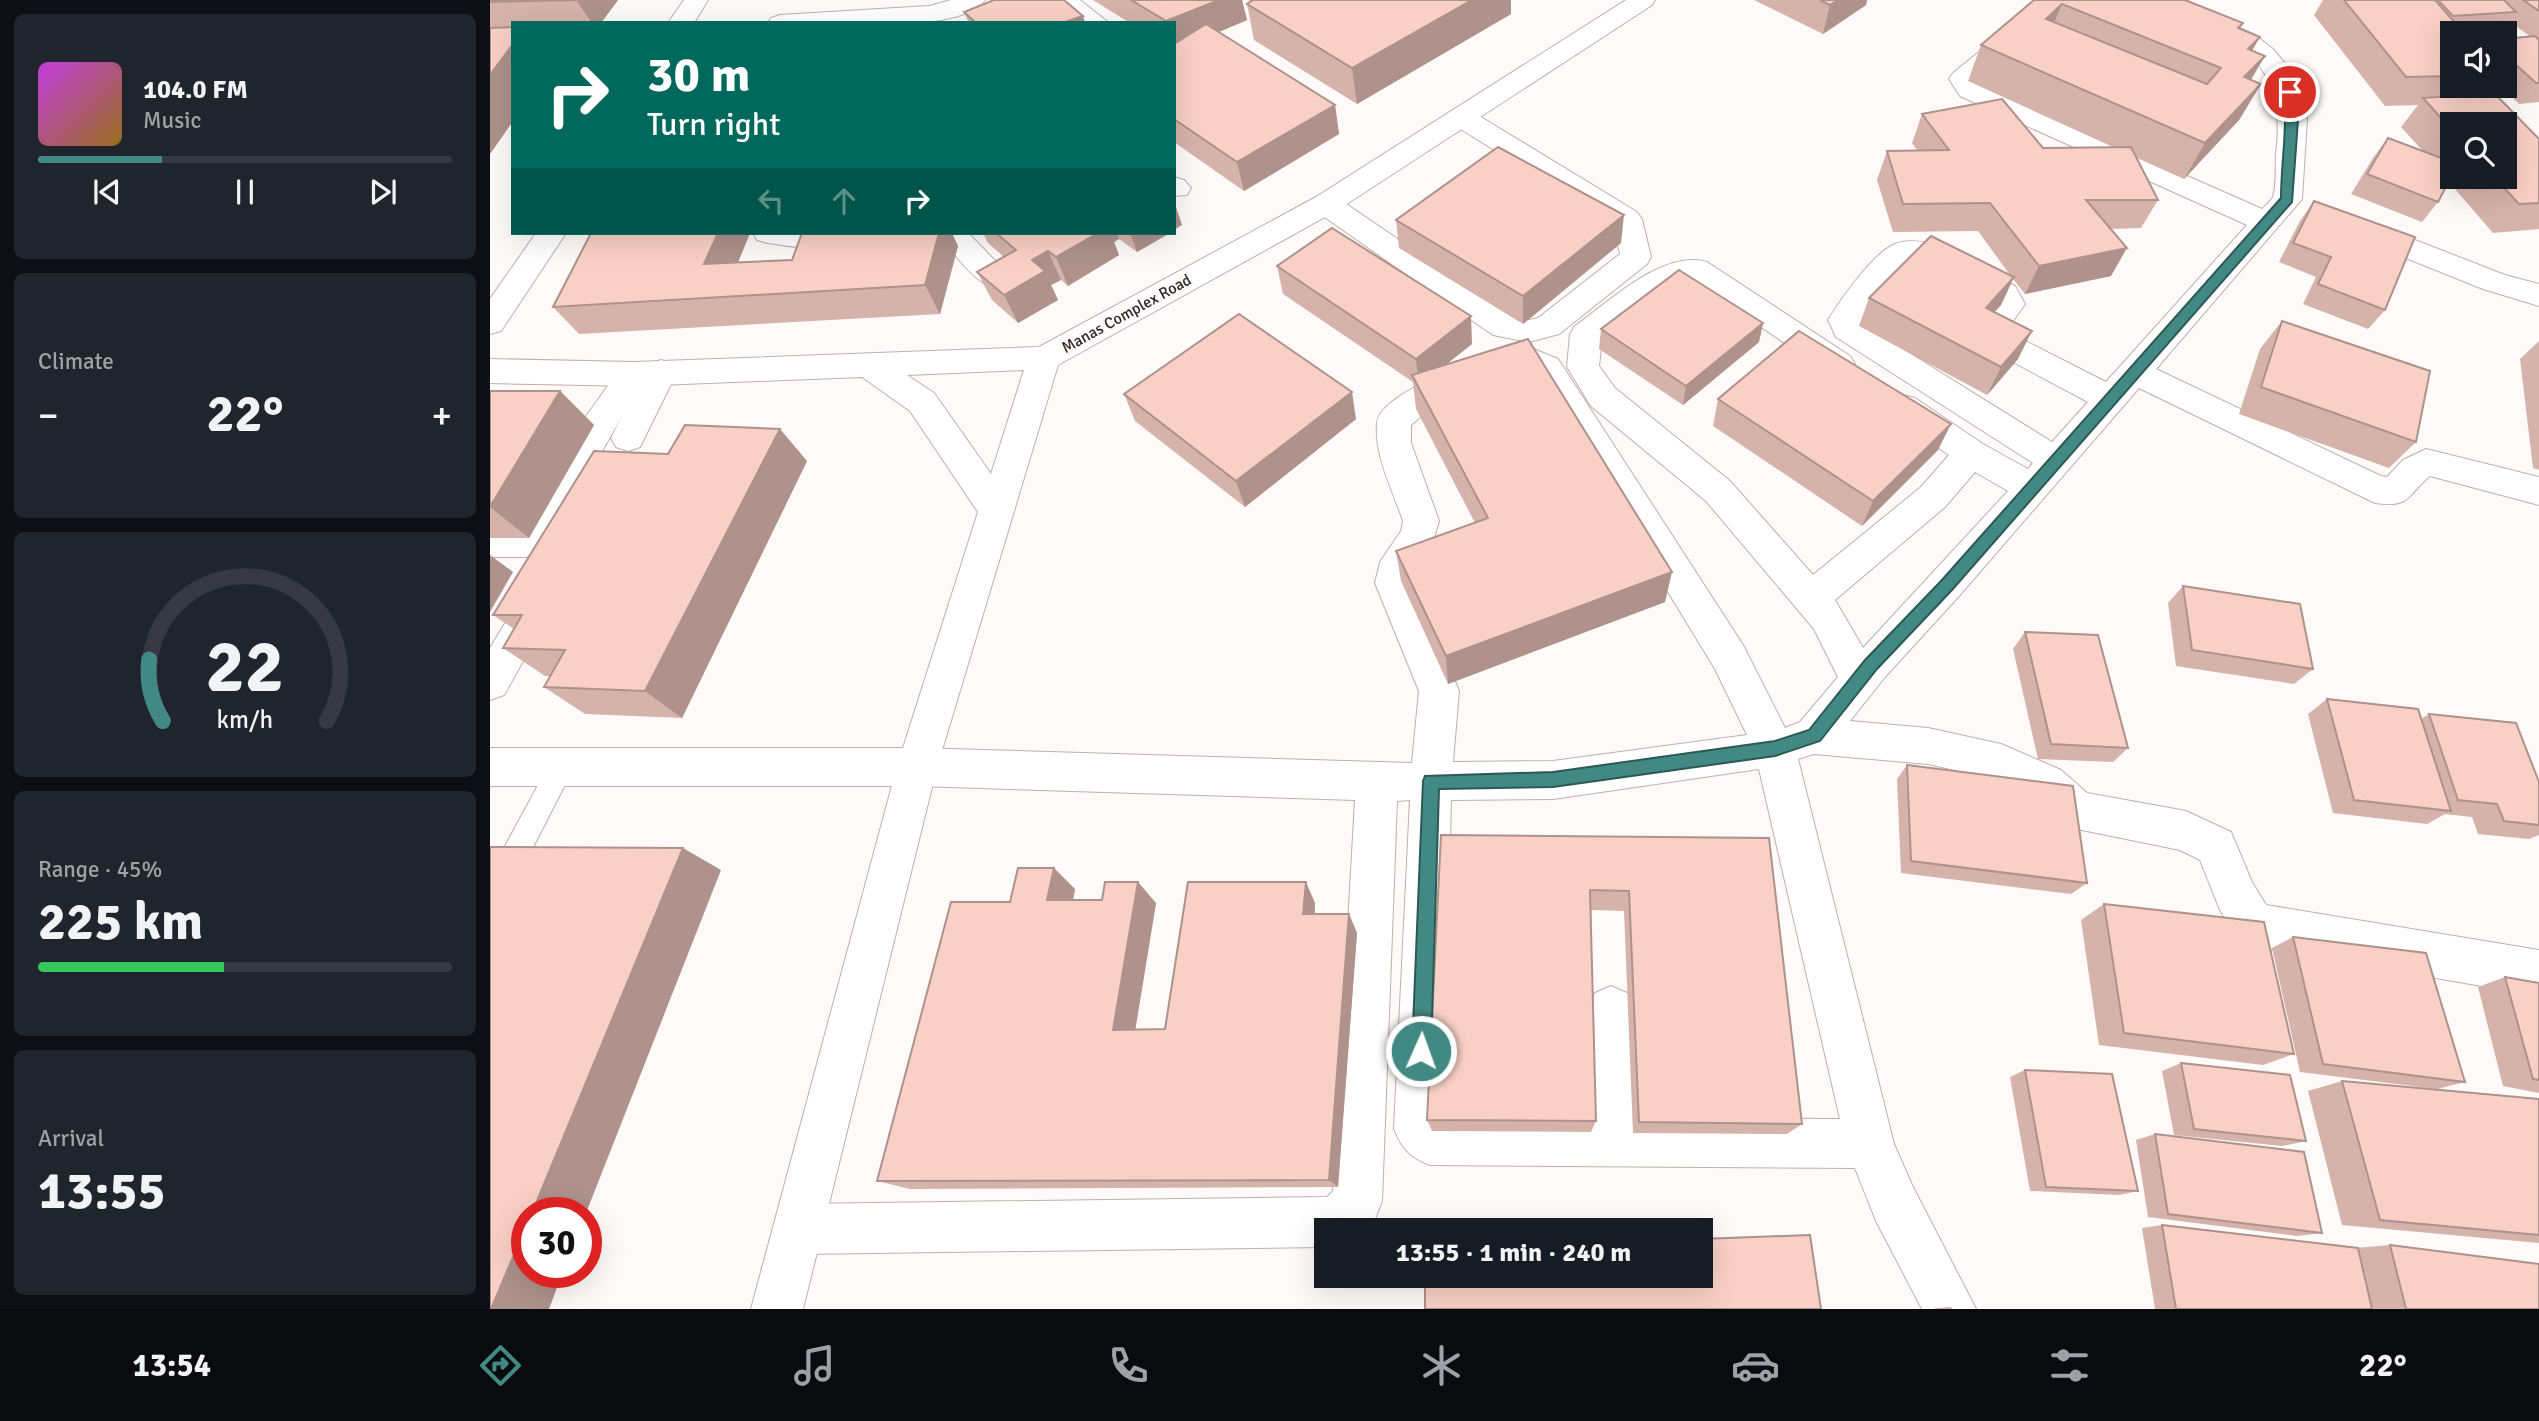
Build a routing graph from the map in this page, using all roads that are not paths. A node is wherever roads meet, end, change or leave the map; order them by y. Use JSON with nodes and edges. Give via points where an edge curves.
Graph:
{"nodes":[{"id":1,"x":696,"y":0,"type":"edge"},
{"id":2,"x":973,"y":0,"type":"edge"},
{"id":3,"x":1063,"y":0,"type":"edge"},
{"id":4,"x":1643,"y":0,"type":"edge"},
{"id":5,"x":2058,"y":0,"type":"edge"},
{"id":6,"x":2222,"y":0,"type":"edge"},
{"id":7,"x":2172,"y":6,"type":"edge"},
{"id":8,"x":935,"y":18,"type":"edge"},
{"id":9,"x":682,"y":21,"type":"edge"},
{"id":10,"x":842,"y":21,"type":"edge"},
{"id":11,"x":1094,"y":21,"type":"edge"},
{"id":12,"x":1461,"y":117,"type":"junction"},
{"id":13,"x":1326,"y":204,"type":"junction"},
{"id":14,"x":2302,"y":213,"type":"junction"},
{"id":15,"x":550,"y":235,"type":"edge"},
{"id":16,"x":798,"y":235,"type":"edge"},
{"id":17,"x":949,"y":235,"type":"edge"},
{"id":18,"x":955,"y":235,"type":"edge"},
{"id":19,"x":1000,"y":281,"type":"edge"},
{"id":20,"x":2539,"y":295,"type":"edge"},
{"id":21,"x":490,"y":323,"type":"edge"},
{"id":22,"x":1044,"y":358,"type":"junction"},
{"id":23,"x":868,"y":365,"type":"junction"},
{"id":24,"x":490,"y":371,"type":"edge"},
{"id":25,"x":2134,"y":372,"type":"junction"},
{"id":26,"x":648,"y":373,"type":"junction"},
{"id":27,"x":2111,"y":399,"type":"junction"},
{"id":28,"x":1971,"y":453,"type":"junction"},
{"id":29,"x":660,"y":457,"type":"edge"},
{"id":30,"x":2056,"y":461,"type":"junction"},
{"id":31,"x":2032,"y":488,"type":"junction"},
{"id":32,"x":2539,"y":491,"type":"edge"},
{"id":33,"x":996,"y":510,"type":"junction"},
{"id":34,"x":490,"y":542,"type":"edge"},
{"id":35,"x":553,"y":576,"type":"edge"},
{"id":36,"x":1811,"y":598,"type":"junction"},
{"id":37,"x":1860,"y":680,"type":"junction"},
{"id":38,"x":490,"y":683,"type":"edge"},
{"id":39,"x":1795,"y":742,"type":"junction"},
{"id":40,"x":490,"y":767,"type":"edge"},
{"id":41,"x":917,"y":767,"type":"junction"},
{"id":42,"x":560,"y":769,"type":"junction"},
{"id":43,"x":1431,"y":781,"type":"junction"},
{"id":44,"x":1377,"y":782,"type":"junction"},
{"id":45,"x":490,"y":902,"type":"edge"},
{"id":46,"x":2539,"y":974,"type":"edge"},
{"id":47,"x":1611,"y":1009,"type":"dead end"},
{"id":48,"x":1614,"y":1142,"type":"junction"},
{"id":49,"x":1870,"y":1144,"type":"junction"},
{"id":50,"x":800,"y":1229,"type":"junction"},
{"id":51,"x":777,"y":1309,"type":"edge"},
{"id":52,"x":1950,"y":1309,"type":"edge"}],
"edges":[{"from":1,"to":9,"type":"street"},
{"from":2,"to":8,"type":"street"},
{"from":3,"to":11,"type":"street"},
{"from":4,"to":12,"type":"street","name":"Manas Complex Road"},
{"from":5,"to":14,"type":"street","via":[[1962,79],[1969,90]]},
{"from":6,"to":7,"type":"street"},
{"from":7,"to":14,"type":"street","via":[[2239,37],[2278,68],[2290,92],[2293,120],[2287,174]]},
{"from":8,"to":10,"type":"street"},
{"from":12,"to":13,"type":"street","name":"Manas Complex Road"},
{"from":12,"to":13,"type":"street","via":[[1627,219],[1636,257],[1548,326],[1530,331],[1504,327]]},
{"from":13,"to":22,"type":"street","name":"Manas Complex Road"},
{"from":14,"to":20,"type":"street"},
{"from":14,"to":25,"type":"street"},
{"from":15,"to":21,"type":"street"},
{"from":16,"to":17,"type":"street","via":[[902,242]]},
{"from":18,"to":19,"type":"street"},
{"from":22,"to":23,"type":"street","name":"Manas Complex Road"},
{"from":22,"to":33,"type":"street"},
{"from":23,"to":26,"type":"street","name":"Manas Complex Road"},
{"from":23,"to":33,"type":"street","via":[[922,402]]},
{"from":24,"to":26,"type":"street","name":"Manas Complex Road"},
{"from":25,"to":27,"type":"street"},
{"from":25,"to":32,"type":"street","via":[[2375,489],[2395,492],[2426,462]]},
{"from":26,"to":29,"type":"street","via":[[622,453],[636,458]]},
{"from":26,"to":34,"type":"street","via":[[599,424],[533,539]]},
{"from":27,"to":30,"type":"street"},
{"from":27,"to":30,"type":"street","via":[[1992,337],[1990,329],[2009,303],[2004,294],[1920,251],[1903,252],[1872,281],[1844,320],[1847,329]]},
{"from":28,"to":31,"type":"street"},
{"from":28,"to":36,"type":"street","via":[[1933,497]]},
{"from":28,"to":36,"type":"street","via":[[1696,269],[1673,272],[1586,334],[1583,367],[1603,397],[1718,491]]},
{"from":30,"to":31,"type":"street"},
{"from":31,"to":37,"type":"street"},
{"from":33,"to":41,"type":"street"},
{"from":35,"to":38,"type":"street"},
{"from":36,"to":37,"type":"street"},
{"from":37,"to":39,"type":"street"},
{"from":39,"to":43,"type":"street","via":[[1553,780]]},
{"from":39,"to":43,"type":"street","via":[[1712,628],[1547,367],[1524,357],[1420,398],[1394,420],[1394,443],[1421,521],[1420,535],[1400,556],[1394,583],[1439,691]]},
{"from":39,"to":46,"type":"street","via":[[1928,746],[2001,762],[2046,783],[2077,810],[2186,831],[2216,846],[2235,895],[2253,924]]},
{"from":39,"to":49,"type":"street"},
{"from":40,"to":42,"type":"street"},
{"from":41,"to":42,"type":"street"},
{"from":41,"to":44,"type":"street"},
{"from":41,"to":50,"type":"street"},
{"from":42,"to":45,"type":"lane"},
{"from":43,"to":44,"type":"street"},
{"from":43,"to":48,"type":"street","via":[[1418,1129],[1430,1141]]},
{"from":44,"to":50,"type":"street","via":[[1357,1201],[1339,1222]]},
{"from":47,"to":48,"type":"street"},
{"from":48,"to":49,"type":"street","via":[[1792,1123]]},
{"from":49,"to":52,"type":"street","via":[[1894,1203]]},
{"from":50,"to":51,"type":"street"}]}
